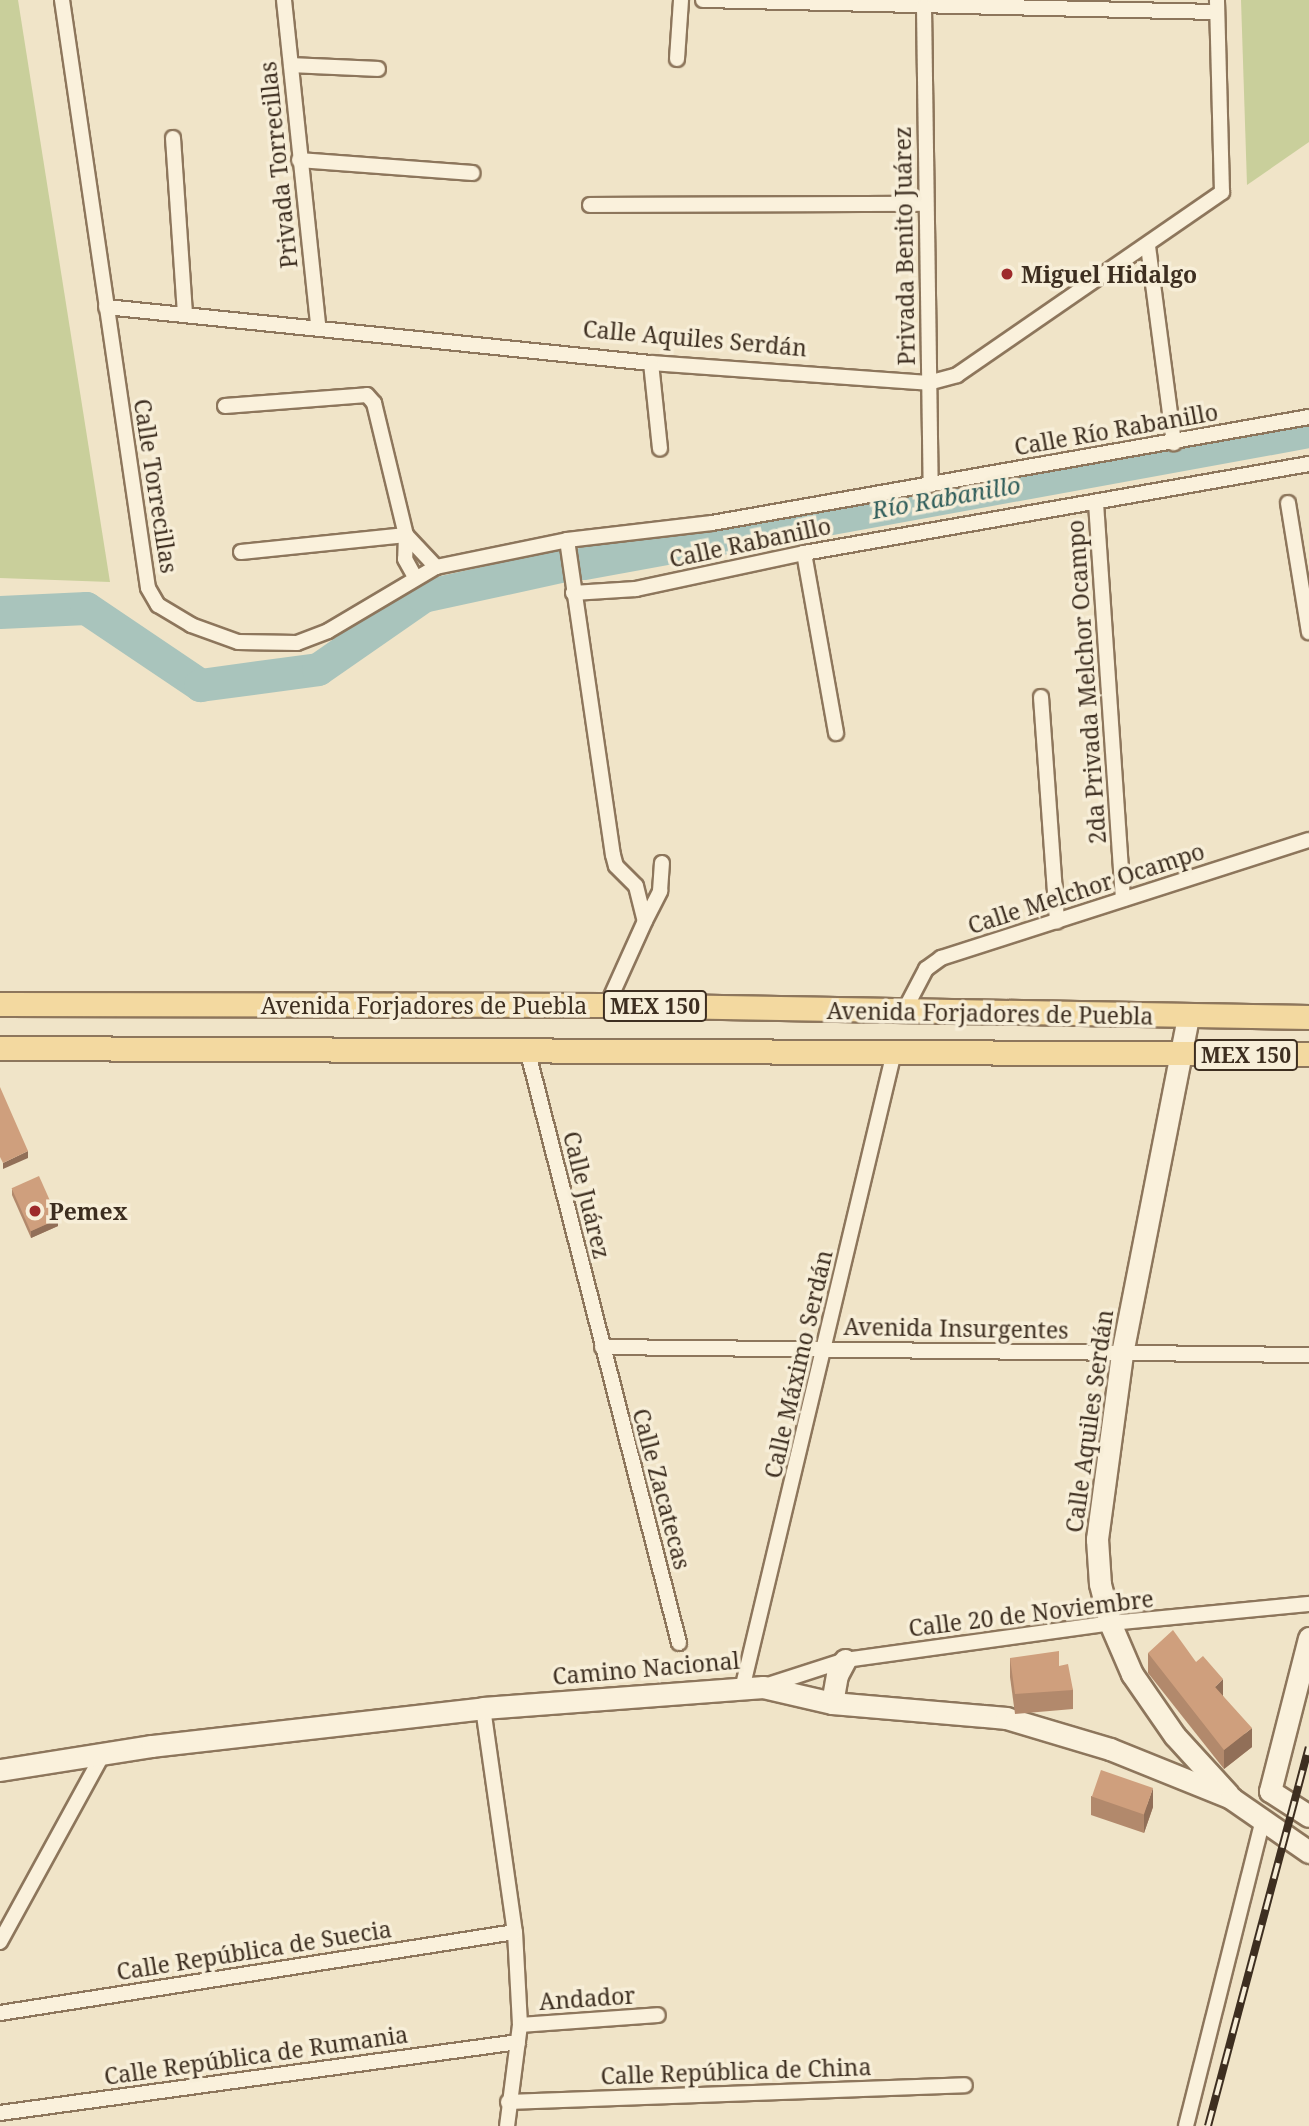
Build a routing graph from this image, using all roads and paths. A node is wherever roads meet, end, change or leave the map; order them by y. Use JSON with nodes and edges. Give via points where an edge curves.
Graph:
{"nodes":[{"id":1,"x":62,"y":0,"type":"edge"},
{"id":2,"x":284,"y":0,"type":"edge"},
{"id":3,"x":681,"y":0,"type":"edge"},
{"id":4,"x":703,"y":0,"type":"edge"},
{"id":5,"x":877,"y":3,"type":"edge"},
{"id":6,"x":970,"y":4,"type":"edge"},
{"id":7,"x":1042,"y":5,"type":"edge"},
{"id":8,"x":1217,"y":6,"type":"edge"},
{"id":9,"x":924,"y":7,"type":"junction"},
{"id":10,"x":677,"y":59,"type":"dead end"},
{"id":11,"x":290,"y":65,"type":"junction"},
{"id":12,"x":378,"y":69,"type":"dead end"},
{"id":13,"x":173,"y":138,"type":"dead end"},
{"id":14,"x":299,"y":160,"type":"junction"},
{"id":15,"x":473,"y":173,"type":"dead end"},
{"id":16,"x":926,"y":204,"type":"junction"},
{"id":17,"x":590,"y":205,"type":"dead end"},
{"id":18,"x":1148,"y":246,"type":"junction"},
{"id":19,"x":106,"y":307,"type":"junction"},
{"id":20,"x":186,"y":314,"type":"junction"},
{"id":21,"x":318,"y":326,"type":"junction"},
{"id":22,"x":651,"y":363,"type":"junction"},
{"id":23,"x":928,"y":383,"type":"junction"},
{"id":24,"x":225,"y":406,"type":"dead end"},
{"id":25,"x":1309,"y":417,"type":"edge"},
{"id":26,"x":1174,"y":443,"type":"junction"},
{"id":27,"x":660,"y":449,"type":"dead end"},
{"id":28,"x":1309,"y":464,"type":"edge"},
{"id":29,"x":931,"y":485,"type":"junction"},
{"id":30,"x":1096,"y":503,"type":"junction"},
{"id":31,"x":1288,"y":503,"type":"dead end"},
{"id":32,"x":712,"y":523,"type":"joint"},
{"id":33,"x":406,"y":535,"type":"junction"},
{"id":34,"x":567,"y":540,"type":"junction"},
{"id":35,"x":241,"y":551,"type":"dead end"},
{"id":36,"x":804,"y":553,"type":"junction"},
{"id":37,"x":436,"y":566,"type":"junction"},
{"id":38,"x":415,"y":577,"type":"junction"},
{"id":39,"x":573,"y":593,"type":"junction"},
{"id":40,"x":1309,"y":632,"type":"edge"},
{"id":41,"x":1041,"y":697,"type":"dead end"},
{"id":42,"x":836,"y":733,"type":"dead end"},
{"id":43,"x":1309,"y":840,"type":"edge"},
{"id":44,"x":662,"y":863,"type":"dead end"},
{"id":45,"x":1124,"y":900,"type":"junction"},
{"id":46,"x":1057,"y":920,"type":"junction"},
{"id":47,"x":645,"y":921,"type":"junction"},
{"id":48,"x":0,"y":1004,"type":"edge"},
{"id":49,"x":607,"y":1005,"type":"junction"},
{"id":50,"x":904,"y":1013,"type":"junction"},
{"id":51,"x":1188,"y":1017,"type":"junction"},
{"id":52,"x":1309,"y":1017,"type":"edge"},
{"id":53,"x":0,"y":1048,"type":"edge"},
{"id":54,"x":894,"y":1052,"type":"junction"},
{"id":55,"x":528,"y":1053,"type":"junction"},
{"id":56,"x":1309,"y":1054,"type":"edge"},
{"id":57,"x":1183,"y":1055,"type":"junction"},
{"id":58,"x":601,"y":1347,"type":"junction"},
{"id":59,"x":826,"y":1349,"type":"junction"},
{"id":60,"x":1122,"y":1354,"type":"junction"},
{"id":61,"x":1309,"y":1354,"type":"edge"},
{"id":62,"x":1309,"y":1605,"type":"edge"},
{"id":63,"x":1110,"y":1623,"type":"junction"},
{"id":64,"x":1309,"y":1638,"type":"edge"},
{"id":65,"x":679,"y":1643,"type":"dead end"},
{"id":66,"x":845,"y":1660,"type":"junction"},
{"id":67,"x":753,"y":1686,"type":"junction"},
{"id":68,"x":832,"y":1703,"type":"junction"},
{"id":69,"x":483,"y":1708,"type":"junction"},
{"id":70,"x":103,"y":1754,"type":"junction"},
{"id":71,"x":0,"y":1770,"type":"edge"},
{"id":72,"x":1231,"y":1798,"type":"junction"},
{"id":73,"x":1309,"y":1816,"type":"edge"},
{"id":74,"x":1262,"y":1823,"type":"junction"},
{"id":75,"x":1309,"y":1852,"type":"edge"},
{"id":76,"x":515,"y":1932,"type":"junction"},
{"id":77,"x":0,"y":1942,"type":"edge"},
{"id":78,"x":0,"y":2013,"type":"edge"},
{"id":79,"x":658,"y":2015,"type":"dead end"},
{"id":80,"x":520,"y":2025,"type":"junction"},
{"id":81,"x":518,"y":2042,"type":"junction"},
{"id":82,"x":965,"y":2085,"type":"dead end"},
{"id":83,"x":508,"y":2102,"type":"junction"},
{"id":84,"x":0,"y":2113,"type":"edge"},
{"id":85,"x":507,"y":2126,"type":"edge"},
{"id":86,"x":1186,"y":2126,"type":"edge"}],
"edges":[{"from":1,"to":19,"type":"street","name":"Calle Torrecillas"},
{"from":2,"to":11,"type":"street","name":"Privada Torrecillas"},
{"from":3,"to":10,"type":"street"},
{"from":4,"to":5,"type":"street"},
{"from":5,"to":9,"type":"street"},
{"from":6,"to":7,"type":"street"},
{"from":6,"to":9,"type":"street"},
{"from":7,"to":8,"type":"street"},
{"from":8,"to":18,"type":"street","name":"Calle Aquiles Serdán","via":[[1222,192]]},
{"from":9,"to":16,"type":"street","name":"Privada Benito Juárez"},
{"from":11,"to":12,"type":"street"},
{"from":11,"to":14,"type":"street","name":"Privada Torrecillas"},
{"from":13,"to":20,"type":"street"},
{"from":14,"to":15,"type":"street"},
{"from":14,"to":21,"type":"street","name":"Privada Torrecillas"},
{"from":16,"to":17,"type":"street"},
{"from":16,"to":23,"type":"street","name":"Privada Benito Juárez"},
{"from":18,"to":23,"type":"street","name":"Calle Aquiles Serdán","via":[[957,376]]},
{"from":18,"to":26,"type":"street"},
{"from":19,"to":20,"type":"street","name":"Calle Aquiles Serdán"},
{"from":19,"to":38,"type":"street","name":"Calle Torrecillas","via":[[143,567],[158,605],[191,625],[238,642],[286,644],[328,631]]},
{"from":20,"to":21,"type":"street","name":"Calle Aquiles Serdán"},
{"from":21,"to":22,"type":"street","name":"Calle Aquiles Serdán"},
{"from":22,"to":23,"type":"street","name":"Calle Aquiles Serdán"},
{"from":22,"to":27,"type":"street"},
{"from":23,"to":29,"type":"street","name":"Privada Benito Juárez"},
{"from":24,"to":33,"type":"street","via":[[367,396],[374,403]]},
{"from":25,"to":26,"type":"street","name":"Calle Río Rabanillo"},
{"from":26,"to":29,"type":"street","name":"Calle Río Rabanillo"},
{"from":28,"to":30,"type":"street","name":"Calle Rabanillo"},
{"from":29,"to":32,"type":"street","name":"Calle Río Rabanillo"},
{"from":30,"to":36,"type":"street","name":"Calle Rabanillo"},
{"from":30,"to":45,"type":"street","name":"2da Privada Melchor Ocampo"},
{"from":31,"to":40,"type":"street"},
{"from":32,"to":34,"type":"street","name":"Calle Torrecillas"},
{"from":33,"to":35,"type":"street"},
{"from":33,"to":37,"type":"street"},
{"from":33,"to":38,"type":"street","via":[[405,559]]},
{"from":34,"to":37,"type":"street","name":"Calle Torrecillas"},
{"from":34,"to":39,"type":"street"},
{"from":36,"to":39,"type":"street","name":"Calle Rabanillo","via":[[636,589]]},
{"from":36,"to":42,"type":"street"},
{"from":37,"to":38,"type":"street","name":"Calle Torrecillas"},
{"from":39,"to":47,"type":"street","via":[[613,855],[616,866],[636,886]]},
{"from":41,"to":46,"type":"street"},
{"from":43,"to":45,"type":"street","name":"Calle Melchor Ocampo"},
{"from":44,"to":47,"type":"street","via":[[660,891]]},
{"from":45,"to":46,"type":"street","name":"Calle Melchor Ocampo"},
{"from":46,"to":50,"type":"street","name":"Calle Melchor Ocampo","via":[[933,962]]},
{"from":47,"to":49,"type":"street"},
{"from":48,"to":49,"type":"main road","name":"Avenida Forjadores de Puebla","number":"MEX 150"},
{"from":49,"to":50,"type":"main road","name":"Avenida Forjadores de Puebla","number":"MEX 150"},
{"from":50,"to":51,"type":"main road","name":"Avenida Forjadores de Puebla","number":"MEX 150"},
{"from":51,"to":52,"type":"main road","name":"Avenida Forjadores de Puebla","number":"MEX 150"},
{"from":51,"to":57,"type":"main road","name":"Calle Aquiles Serdán"},
{"from":53,"to":55,"type":"main road","name":"Avenida Forjadores de Puebla","number":"MEX 150"},
{"from":54,"to":55,"type":"main road","name":"Avenida Forjadores de Puebla","number":"MEX 150"},
{"from":54,"to":57,"type":"main road","name":"Avenida Forjadores de Puebla","number":"MEX 150"},
{"from":54,"to":59,"type":"street","name":"Calle Máximo Serdán"},
{"from":55,"to":58,"type":"street","name":"Calle Juárez"},
{"from":56,"to":57,"type":"main road","name":"Avenida Forjadores de Puebla","number":"MEX 150"},
{"from":57,"to":60,"type":"main road","name":"Calle Aquiles Serdán"},
{"from":58,"to":59,"type":"street","name":"Avenida Insurgentes"},
{"from":58,"to":65,"type":"street","name":"Calle Zacatecas"},
{"from":59,"to":60,"type":"street","name":"Avenida Insurgentes"},
{"from":59,"to":67,"type":"street","name":"Calle Máximo Serdán"},
{"from":60,"to":61,"type":"street","name":"Avenida Insurgentes"},
{"from":60,"to":63,"type":"main road","name":"Calle Aquiles Serdán","via":[[1097,1539],[1100,1584]]},
{"from":62,"to":63,"type":"street","name":"Calle 20 de Noviembre"},
{"from":63,"to":66,"type":"street","name":"Calle 20 de Noviembre"},
{"from":63,"to":72,"type":"main road","name":"Calle Aquiles Serdán","via":[[1151,1704]]},
{"from":64,"to":73,"type":"main road","via":[[1270,1791]]},
{"from":66,"to":67,"type":"street","name":"Calle 20 de Noviembre"},
{"from":66,"to":68,"type":"main road"},
{"from":67,"to":68,"type":"main road","name":"Camino Nacional"},
{"from":67,"to":69,"type":"main road","name":"Camino Nacional"},
{"from":68,"to":72,"type":"main road","name":"Camino Nacional","via":[[1006,1718],[1110,1749]]},
{"from":69,"to":70,"type":"main road","name":"Camino Nacional"},
{"from":69,"to":76,"type":"street"},
{"from":70,"to":71,"type":"main road","name":"Camino Nacional"},
{"from":70,"to":77,"type":"street"},
{"from":72,"to":74,"type":"main road","name":"Camino Nacional"},
{"from":74,"to":75,"type":"main road","name":"Camino Nacional"},
{"from":74,"to":86,"type":"street"},
{"from":76,"to":78,"type":"street","name":"Calle República de Suecia"},
{"from":76,"to":80,"type":"street"},
{"from":79,"to":80,"type":"street","name":"Andador"},
{"from":80,"to":81,"type":"street"},
{"from":81,"to":83,"type":"street"},
{"from":81,"to":84,"type":"street","name":"Calle República de Rumania"},
{"from":82,"to":83,"type":"street","name":"Calle República de China"},
{"from":83,"to":85,"type":"street"}]}
